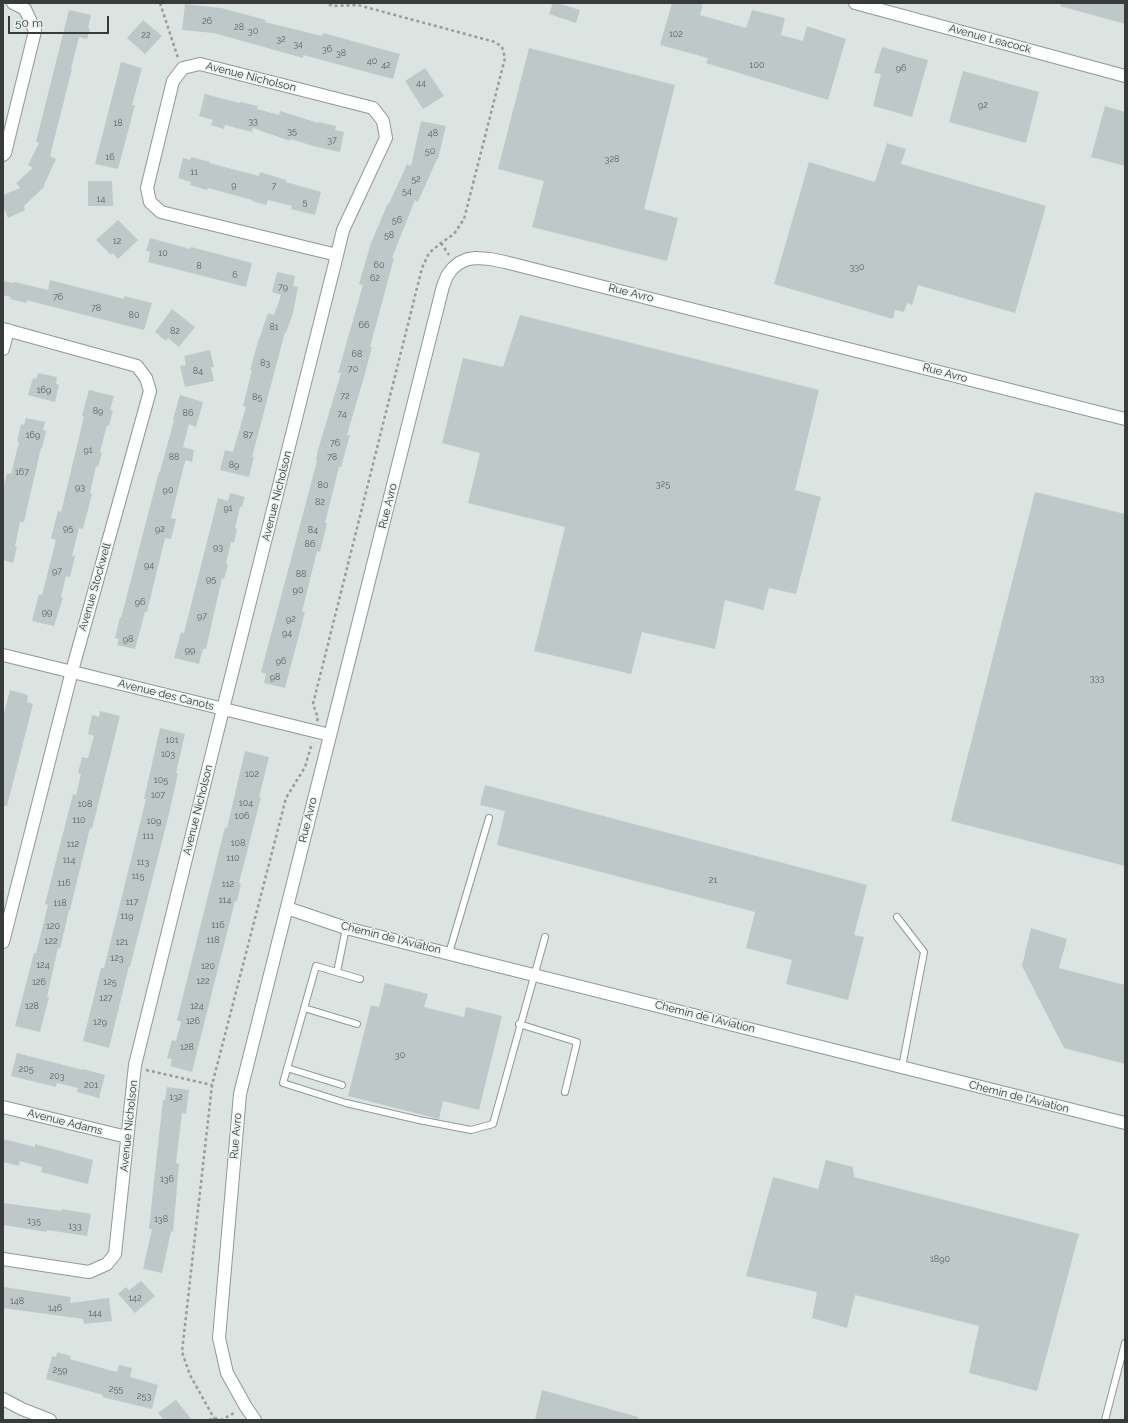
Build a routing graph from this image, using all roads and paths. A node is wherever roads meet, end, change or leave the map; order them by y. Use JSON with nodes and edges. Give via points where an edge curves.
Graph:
{"nodes":[{"id":1,"x":13,"y":3,"type":"edge"},
{"id":2,"x":160,"y":3,"type":"edge"},
{"id":3,"x":327,"y":3,"type":"edge"},
{"id":4,"x":855,"y":3,"type":"edge"},
{"id":5,"x":178,"y":59,"type":"dead end"},
{"id":6,"x":1125,"y":76,"type":"edge"},
{"id":7,"x":3,"y":155,"type":"edge"},
{"id":8,"x":337,"y":255,"type":"junction"},
{"id":9,"x":5,"y":330,"type":"edge"},
{"id":10,"x":3,"y":349,"type":"edge"},
{"id":11,"x":1125,"y":419,"type":"edge"},
{"id":12,"x":3,"y":655,"type":"edge"},
{"id":13,"x":72,"y":671,"type":"junction"},
{"id":14,"x":223,"y":709,"type":"junction"},
{"id":15,"x":318,"y":718,"type":"dead end"},
{"id":16,"x":330,"y":735,"type":"junction"},
{"id":17,"x":310,"y":748,"type":"dead end"},
{"id":18,"x":489,"y":818,"type":"dead end"},
{"id":19,"x":287,"y":908,"type":"junction"},
{"id":20,"x":897,"y":917,"type":"dead end"},
{"id":21,"x":346,"y":928,"type":"junction"},
{"id":22,"x":545,"y":936,"type":"dead end"},
{"id":23,"x":3,"y":942,"type":"edge"},
{"id":24,"x":449,"y":953,"type":"junction"},
{"id":25,"x":337,"y":972,"type":"junction"},
{"id":26,"x":535,"y":974,"type":"junction"},
{"id":27,"x":360,"y":979,"type":"dead end"},
{"id":28,"x":304,"y":1008,"type":"junction"},
{"id":29,"x":357,"y":1024,"type":"dead end"},
{"id":30,"x":520,"y":1024,"type":"junction"},
{"id":31,"x":902,"y":1067,"type":"junction"},
{"id":32,"x":287,"y":1068,"type":"junction"},
{"id":33,"x":144,"y":1070,"type":"dead end"},
{"id":34,"x":212,"y":1085,"type":"junction"},
{"id":35,"x":342,"y":1085,"type":"dead end"},
{"id":36,"x":565,"y":1092,"type":"dead end"},
{"id":37,"x":3,"y":1107,"type":"edge"},
{"id":38,"x":1125,"y":1123,"type":"edge"},
{"id":39,"x":127,"y":1137,"type":"junction"},
{"id":40,"x":3,"y":1258,"type":"edge"},
{"id":41,"x":1125,"y":1343,"type":"edge"},
{"id":42,"x":3,"y":1399,"type":"edge"},
{"id":43,"x":246,"y":1407,"type":"junction"},
{"id":44,"x":214,"y":1419,"type":"edge"},
{"id":45,"x":50,"y":1420,"type":"edge"},
{"id":46,"x":209,"y":1420,"type":"edge"},
{"id":47,"x":256,"y":1420,"type":"edge"},
{"id":48,"x":1105,"y":1420,"type":"edge"}],
"edges":[{"from":1,"to":7,"type":"street","via":[[25,9],[35,31]]},
{"from":2,"to":5,"type":"path"},
{"from":3,"to":15,"type":"path","via":[[332,6],[358,5],[495,42],[502,47],[505,58],[464,219],[454,234],[429,252],[422,268],[313,704]]},
{"from":4,"to":6,"type":"street","name":"Avenue Leacock"},
{"from":8,"to":8,"type":"street","name":"Avenue Nicholson","via":[[343,230],[386,138],[383,121],[374,108],[200,64],[183,68],[172,82],[146,188],[150,202],[161,212]]},
{"from":8,"to":14,"type":"street","name":"Avenue Nicholson"},
{"from":9,"to":10,"type":"street"},
{"from":9,"to":13,"type":"street","name":"Avenue Stockwell","via":[[137,366],[146,378],[150,391]]},
{"from":11,"to":16,"type":"street","name":"Rue Avro","via":[[505,262],[468,259],[452,269],[443,286]]},
{"from":12,"to":13,"type":"street","name":"Avenue des Canots"},
{"from":13,"to":14,"type":"street","name":"Avenue des Canots"},
{"from":13,"to":23,"type":"street","name":"Avenue Stockwell"},
{"from":14,"to":16,"type":"street","name":"Avenue des Canots"},
{"from":14,"to":39,"type":"street","name":"Avenue Nicholson","via":[[135,1065]]},
{"from":16,"to":19,"type":"street","name":"Rue Avro"},
{"from":17,"to":34,"type":"path","via":[[305,767],[286,798]]},
{"from":18,"to":24,"type":"lane"},
{"from":19,"to":21,"type":"street","name":"Chemin de l'Aviation"},
{"from":19,"to":43,"type":"street","name":"Rue Avro","via":[[240,1094],[219,1330],[227,1373]]},
{"from":20,"to":31,"type":"lane","via":[[924,952]]},
{"from":21,"to":24,"type":"street","name":"Chemin de l'Aviation"},
{"from":21,"to":25,"type":"lane"},
{"from":22,"to":26,"type":"lane"},
{"from":24,"to":26,"type":"street","name":"Chemin de l'Aviation"},
{"from":25,"to":27,"type":"lane"},
{"from":25,"to":28,"type":"lane","via":[[316,966]]},
{"from":26,"to":30,"type":"lane"},
{"from":26,"to":31,"type":"street","name":"Chemin de l'Aviation"},
{"from":28,"to":29,"type":"lane"},
{"from":28,"to":32,"type":"lane"},
{"from":30,"to":32,"type":"lane","via":[[493,1124],[471,1130],[346,1103],[282,1083]]},
{"from":30,"to":36,"type":"lane","via":[[577,1042]]},
{"from":31,"to":38,"type":"street","name":"Chemin de l'Aviation"},
{"from":32,"to":35,"type":"lane"},
{"from":33,"to":34,"type":"path"},
{"from":34,"to":44,"type":"path","via":[[182,1352],[190,1375]]},
{"from":37,"to":39,"type":"street","name":"Avenue Adams"},
{"from":39,"to":40,"type":"street","name":"Avenue Nicholson","via":[[115,1254],[107,1264],[89,1272]]},
{"from":41,"to":48,"type":"lane"},
{"from":42,"to":45,"type":"street"},
{"from":43,"to":44,"type":"path","via":[[221,1420]]},
{"from":43,"to":47,"type":"street","name":"Rue Avro"},
{"from":44,"to":46,"type":"path"}]}
